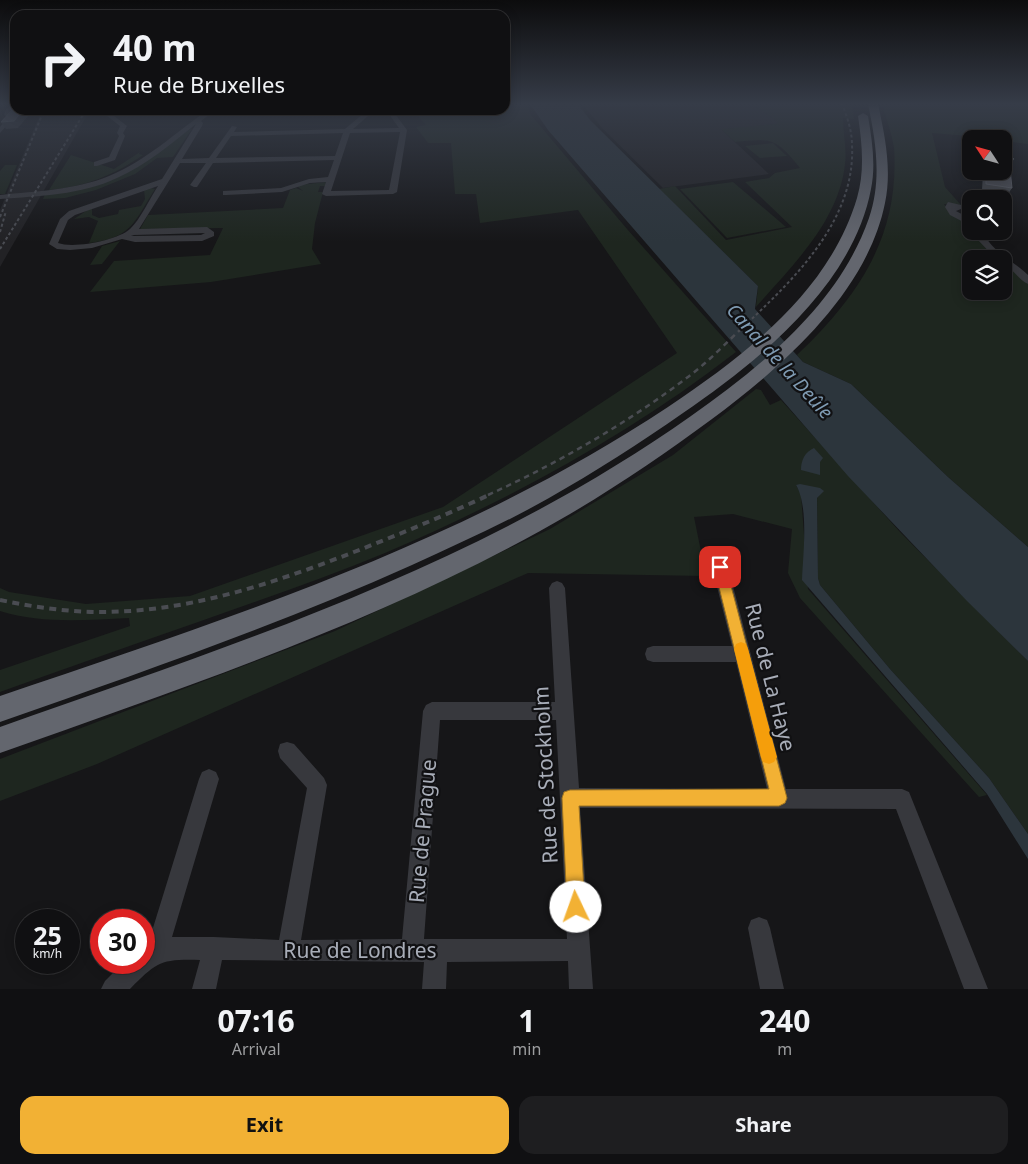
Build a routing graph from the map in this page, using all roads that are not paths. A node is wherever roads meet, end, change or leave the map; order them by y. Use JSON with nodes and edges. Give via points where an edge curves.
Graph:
{"nodes":[{"id":1,"x":106,"y":150,"type":"edge"},
{"id":2,"x":157,"y":150,"type":"edge"},
{"id":3,"x":181,"y":150,"type":"edge"},
{"id":4,"x":218,"y":150,"type":"edge"},
{"id":5,"x":341,"y":150,"type":"edge"},
{"id":6,"x":400,"y":150,"type":"edge"},
{"id":7,"x":868,"y":150,"type":"edge"},
{"id":8,"x":882,"y":150,"type":"edge"},
{"id":9,"x":338,"y":158,"type":"junction"},
{"id":10,"x":211,"y":160,"type":"junction"},
{"id":11,"x":176,"y":161,"type":"junction"},
{"id":12,"x":98,"y":164,"type":"dead end"},
{"id":13,"x":331,"y":179,"type":"junction"},
{"id":14,"x":164,"y":182,"type":"junction"},
{"id":15,"x":194,"y":185,"type":"dead end"},
{"id":16,"x":226,"y":193,"type":"dead end"},
{"id":17,"x":0,"y":197,"type":"edge"},
{"id":18,"x":951,"y":210,"type":"dead end"},
{"id":19,"x":962,"y":217,"type":"edge"},
{"id":20,"x":132,"y":232,"type":"junction"},
{"id":21,"x":123,"y":237,"type":"junction"},
{"id":22,"x":983,"y":240,"type":"edge"},
{"id":23,"x":992,"y":250,"type":"edge"},
{"id":24,"x":1012,"y":265,"type":"edge"},
{"id":25,"x":1028,"y":281,"type":"edge"},
{"id":26,"x":748,"y":370,"type":"junction"},
{"id":27,"x":720,"y":567,"type":"dead end"},
{"id":28,"x":557,"y":588,"type":"dead end"},
{"id":29,"x":652,"y":654,"type":"dead end"},
{"id":30,"x":742,"y":654,"type":"junction"},
{"id":31,"x":0,"y":709,"type":"edge"},
{"id":32,"x":565,"y":711,"type":"junction"},
{"id":33,"x":0,"y":740,"type":"edge"},
{"id":34,"x":287,"y":751,"type":"dead end"},
{"id":35,"x":209,"y":779,"type":"dead end"},
{"id":36,"x":570,"y":798,"type":"junction"},
{"id":37,"x":779,"y":798,"type":"junction"},
{"id":38,"x":759,"y":928,"type":"dead end"},
{"id":39,"x":155,"y":937,"type":"edge"},
{"id":40,"x":214,"y":948,"type":"junction"},
{"id":41,"x":412,"y":950,"type":"junction"},
{"id":42,"x":436,"y":950,"type":"junction"},
{"id":43,"x":579,"y":950,"type":"junction"},
{"id":44,"x":288,"y":951,"type":"junction"},
{"id":45,"x":155,"y":956,"type":"edge"},
{"id":46,"x":130,"y":974,"type":"edge"},
{"id":47,"x":113,"y":989,"type":"edge"},
{"id":48,"x":204,"y":989,"type":"edge"},
{"id":49,"x":434,"y":989,"type":"edge"},
{"id":50,"x":581,"y":989,"type":"edge"},
{"id":51,"x":772,"y":989,"type":"edge"},
{"id":52,"x":976,"y":989,"type":"edge"}],
"edges":[{"from":1,"to":12,"type":"street","via":[[114,154],[112,158]]},
{"from":2,"to":17,"type":"street","via":[[114,176],[84,187]]},
{"from":3,"to":11,"type":"street"},
{"from":4,"to":10,"type":"street"},
{"from":5,"to":9,"type":"street"},
{"from":6,"to":13,"type":"street","via":[[393,192],[326,194]]},
{"from":7,"to":26,"type":"highway","via":[[864,196],[847,239],[830,267]]},
{"from":8,"to":26,"type":"highway","via":[[884,171],[875,219],[845,278],[792,343]]},
{"from":9,"to":10,"type":"street"},
{"from":9,"to":13,"type":"street"},
{"from":10,"to":11,"type":"street"},
{"from":10,"to":15,"type":"street"},
{"from":11,"to":14,"type":"street"},
{"from":13,"to":16,"type":"street","via":[[282,190]]},
{"from":14,"to":20,"type":"street"},
{"from":14,"to":21,"type":"street","via":[[72,213],[65,218],[53,243],[59,247],[92,245]]},
{"from":18,"to":19,"type":"street"},
{"from":20,"to":21,"type":"street"},
{"from":20,"to":21,"type":"street","via":[[207,230],[211,234],[202,238]]},
{"from":22,"to":23,"type":"street"},
{"from":24,"to":25,"type":"street"},
{"from":26,"to":31,"type":"highway","via":[[607,456],[517,506],[435,546],[288,607]]},
{"from":26,"to":33,"type":"highway","via":[[690,427],[625,471],[477,552],[381,597],[265,644]]},
{"from":27,"to":30,"type":"street","name":"Rue de La Haye"},
{"from":28,"to":32,"type":"street","name":"Rue de Stockholm"},
{"from":29,"to":30,"type":"street"},
{"from":30,"to":37,"type":"street","name":"Rue de La Haye"},
{"from":32,"to":36,"type":"street","name":"Rue de Stockholm"},
{"from":32,"to":41,"type":"street","name":"Rue de Prague","via":[[432,711]]},
{"from":34,"to":44,"type":"street","via":[[317,785]]},
{"from":35,"to":39,"type":"street"},
{"from":36,"to":37,"type":"street"},
{"from":36,"to":43,"type":"street","name":"Rue de Stockholm"},
{"from":37,"to":52,"type":"street","via":[[902,799]]},
{"from":38,"to":51,"type":"street"},
{"from":40,"to":44,"type":"street","name":"Rue de Londres"},
{"from":40,"to":45,"type":"street","name":"Rue de Londres","via":[[177,948]]},
{"from":40,"to":48,"type":"street"},
{"from":41,"to":42,"type":"street","name":"Rue de Londres"},
{"from":41,"to":44,"type":"street","name":"Rue de Londres"},
{"from":42,"to":43,"type":"street","name":"Rue de Londres"},
{"from":42,"to":49,"type":"street"},
{"from":43,"to":50,"type":"street","name":"Rue de Stockholm"},
{"from":46,"to":47,"type":"street"}]}
